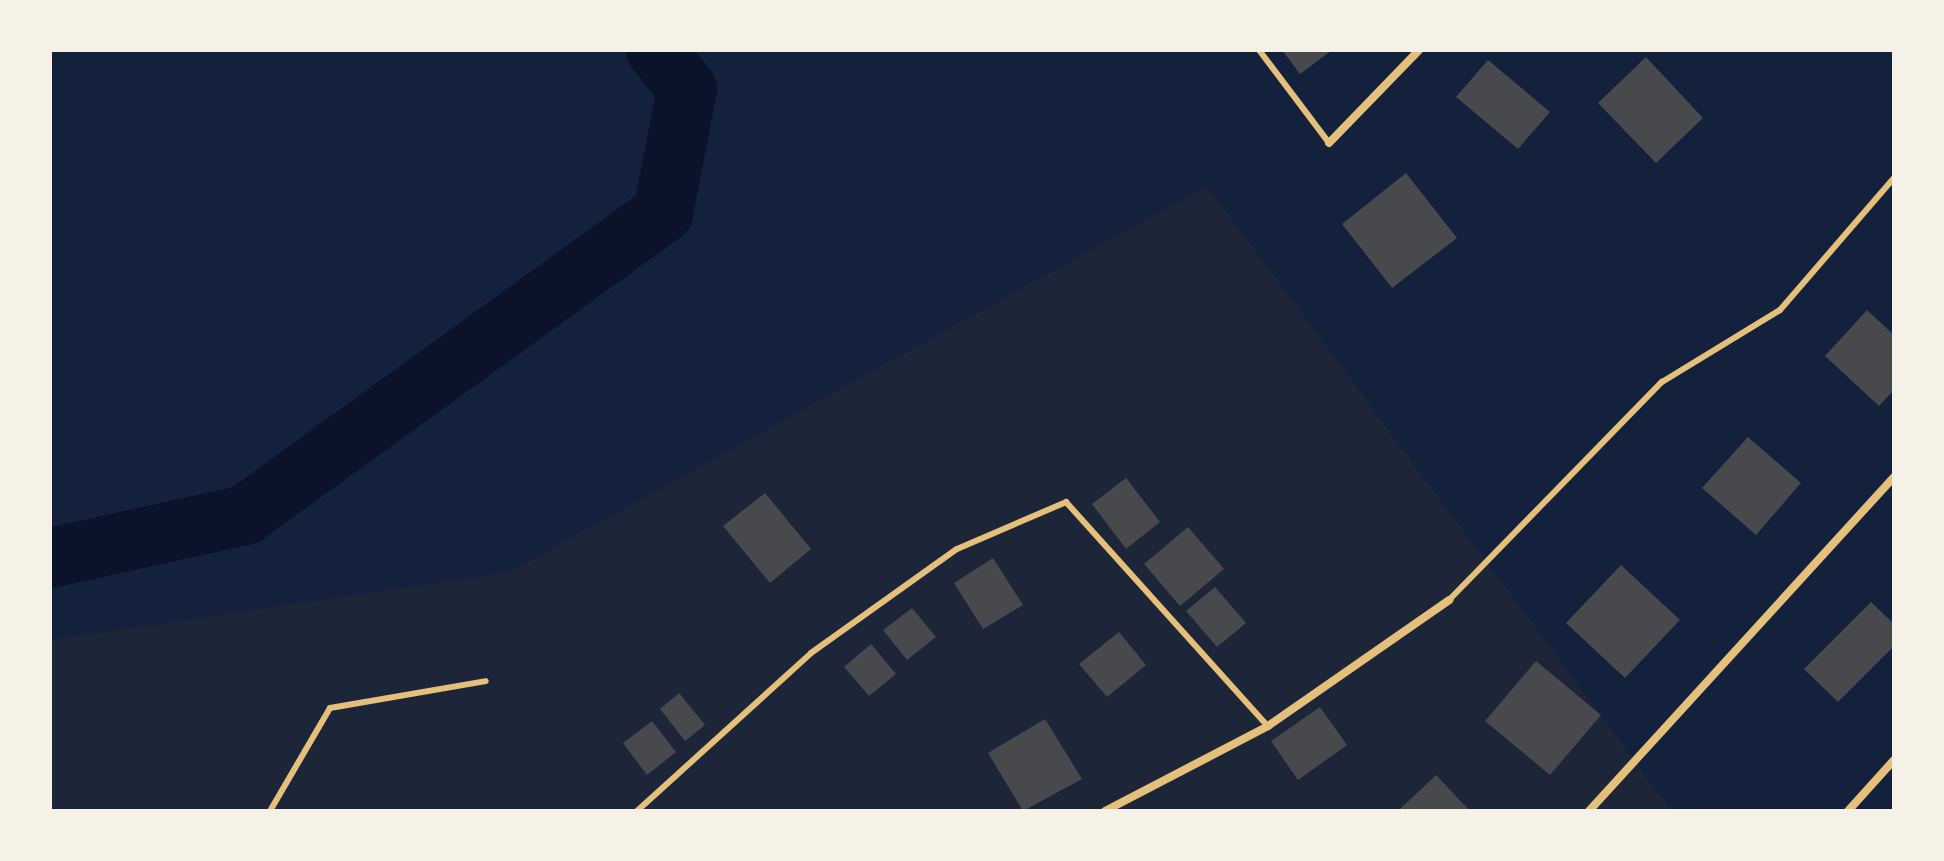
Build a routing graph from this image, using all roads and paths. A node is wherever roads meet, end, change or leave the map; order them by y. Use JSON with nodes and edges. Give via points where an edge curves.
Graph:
{"nodes":[{"id":1,"x":1259,"y":50,"type":"edge"},
{"id":2,"x":1419,"y":50,"type":"edge"},
{"id":3,"x":1329,"y":143,"type":"joint"},
{"id":4,"x":1894,"y":178,"type":"edge"},
{"id":5,"x":1894,"y":477,"type":"edge"},
{"id":6,"x":1449,"y":600,"type":"joint"},
{"id":7,"x":486,"y":681,"type":"dead end"},
{"id":8,"x":1268,"y":726,"type":"junction"},
{"id":9,"x":1894,"y":760,"type":"edge"},
{"id":10,"x":270,"y":811,"type":"edge"},
{"id":11,"x":637,"y":811,"type":"edge"},
{"id":12,"x":1105,"y":811,"type":"edge"},
{"id":13,"x":1589,"y":811,"type":"edge"},
{"id":14,"x":1848,"y":811,"type":"edge"}],
"edges":[{"from":1,"to":3,"type":"lane"},
{"from":2,"to":3,"type":"street"},
{"from":4,"to":6,"type":"lane","via":[[1780,310],[1662,382]]},
{"from":5,"to":13,"type":"street"},
{"from":6,"to":8,"type":"street"},
{"from":7,"to":10,"type":"lane","via":[[330,708]]},
{"from":8,"to":11,"type":"lane","via":[[1066,502],[957,549],[811,653]]},
{"from":8,"to":12,"type":"street"},
{"from":9,"to":14,"type":"street"}]}
